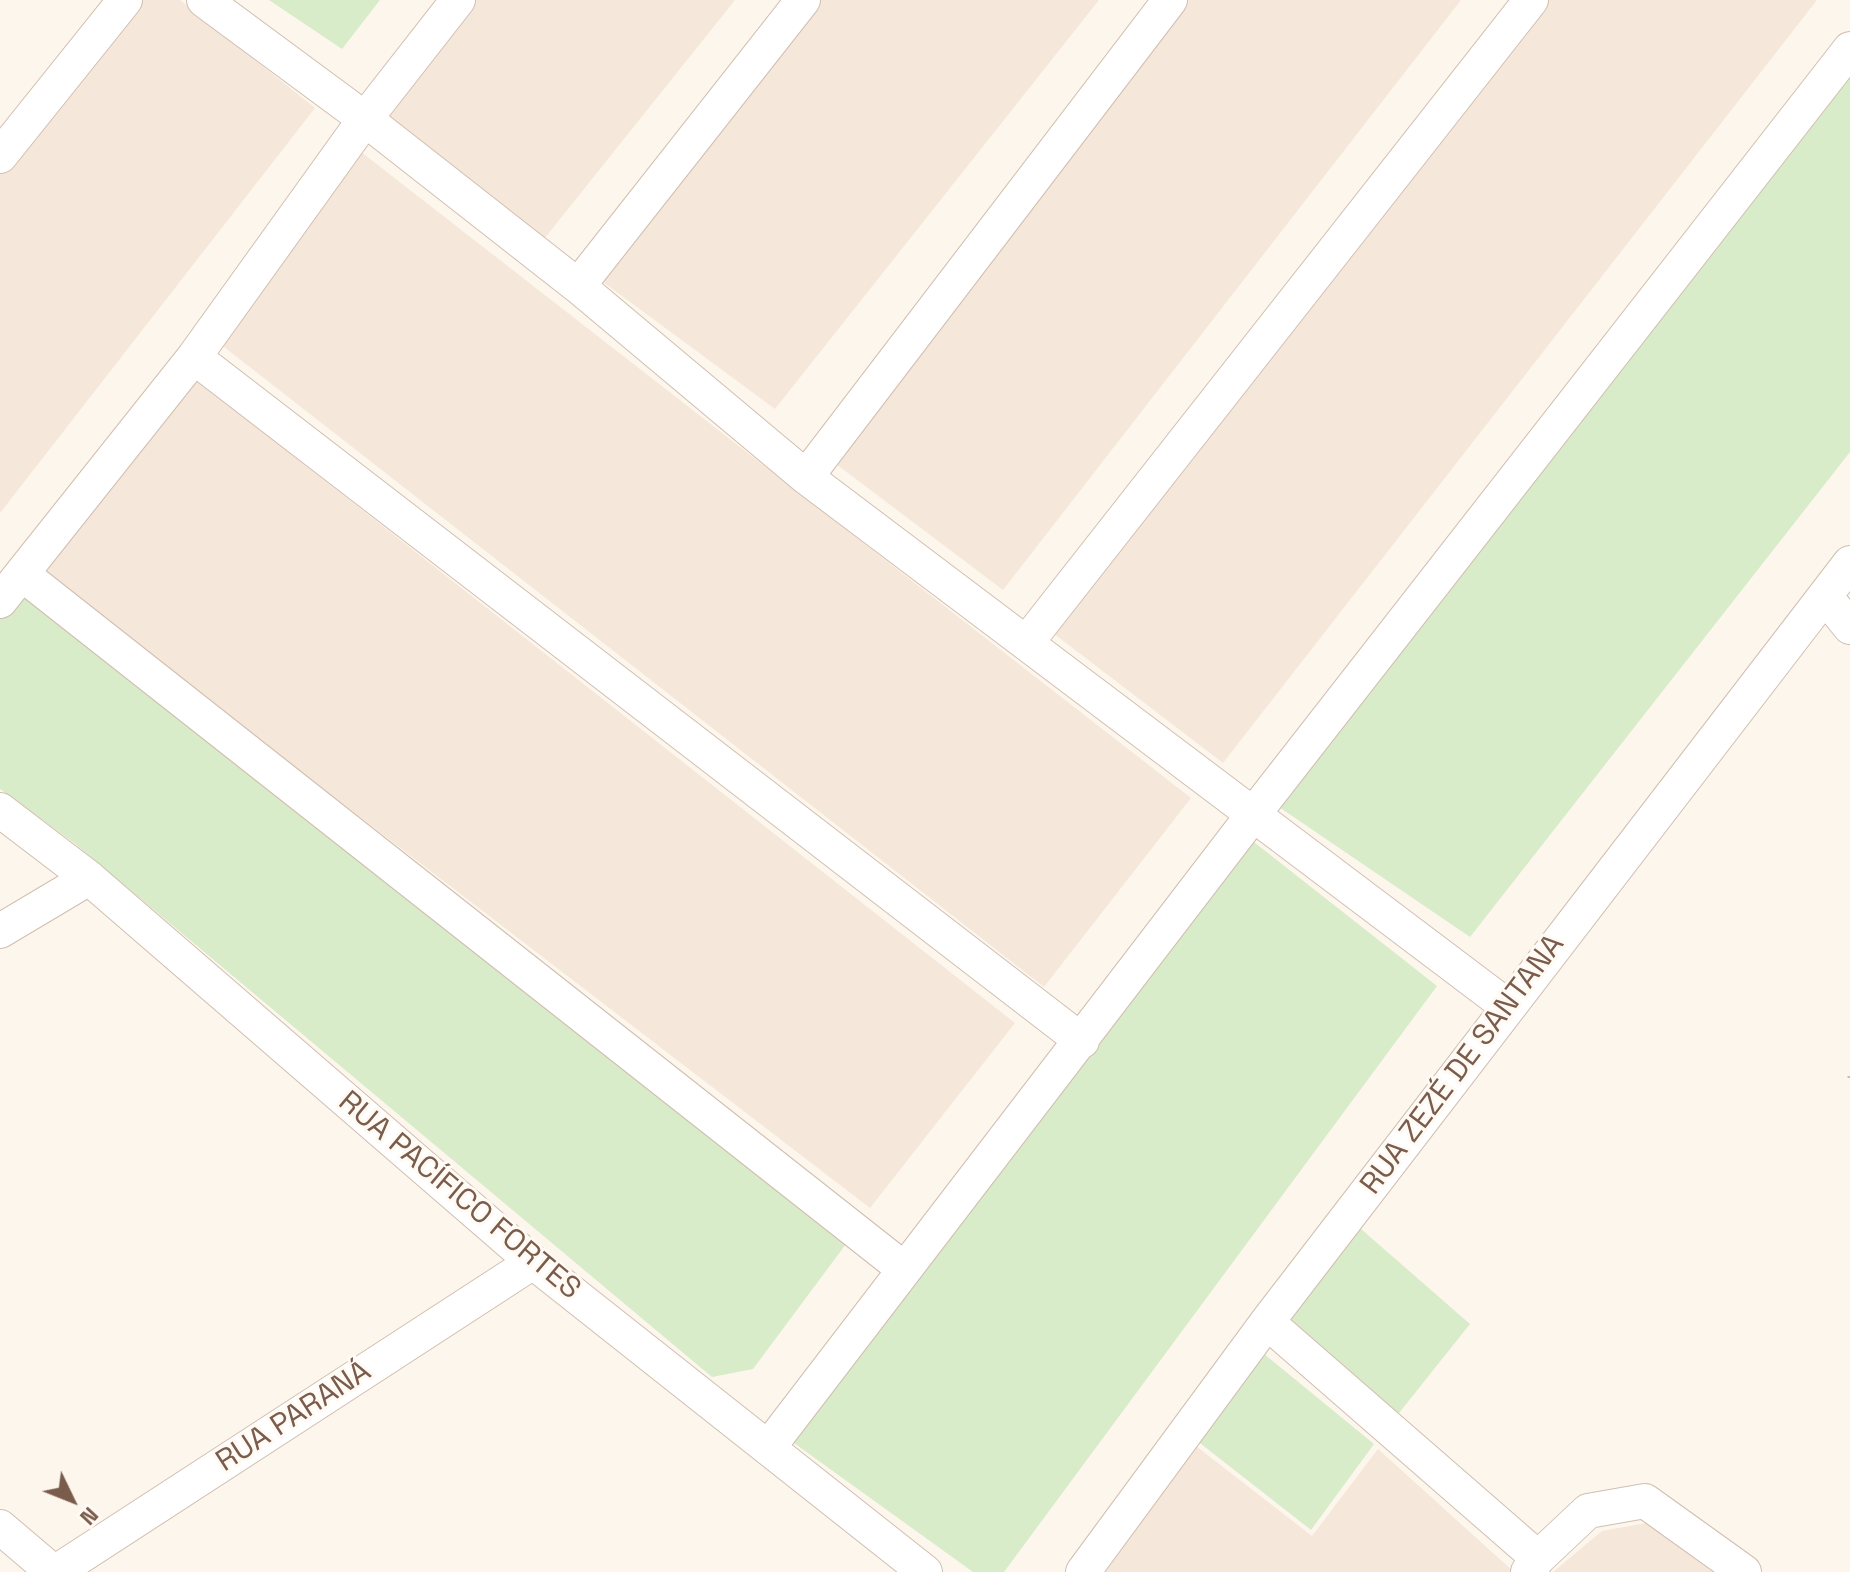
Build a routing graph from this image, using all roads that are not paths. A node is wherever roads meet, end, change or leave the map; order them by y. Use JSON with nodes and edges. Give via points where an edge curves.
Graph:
{"nodes":[{"id":1,"x":125,"y":0,"type":"edge"},
{"id":2,"x":204,"y":0,"type":"edge"},
{"id":3,"x":458,"y":0,"type":"edge"},
{"id":4,"x":803,"y":0,"type":"edge"},
{"id":5,"x":1170,"y":0,"type":"edge"},
{"id":6,"x":1531,"y":0,"type":"edge"},
{"id":7,"x":1850,"y":49,"type":"edge"},
{"id":8,"x":365,"y":119,"type":"junction"},
{"id":9,"x":0,"y":156,"type":"edge"},
{"id":10,"x":578,"y":286,"type":"junction"},
{"id":11,"x":194,"y":357,"type":"junction"},
{"id":12,"x":806,"y":477,"type":"junction"},
{"id":13,"x":1850,"y":563,"type":"edge"},
{"id":14,"x":22,"y":574,"type":"junction"},
{"id":15,"x":1825,"y":596,"type":"junction"},
{"id":16,"x":0,"y":601,"type":"edge"},
{"id":17,"x":1850,"y":627,"type":"edge"},
{"id":18,"x":1027,"y":642,"type":"junction"},
{"id":19,"x":0,"y":810,"type":"edge"},
{"id":20,"x":1252,"y":816,"type":"junction"},
{"id":21,"x":89,"y":878,"type":"junction"},
{"id":22,"x":0,"y":931,"type":"edge"},
{"id":23,"x":1507,"y":1006,"type":"junction"},
{"id":24,"x":1082,"y":1041,"type":"junction"},
{"id":25,"x":533,"y":1262,"type":"junction"},
{"id":26,"x":904,"y":1269,"type":"junction"},
{"id":27,"x":1267,"y":1322,"type":"junction"},
{"id":28,"x":768,"y":1448,"type":"junction"},
{"id":29,"x":0,"y":1527,"type":"edge"},
{"id":30,"x":1533,"y":1565,"type":"edge"},
{"id":31,"x":54,"y":1572,"type":"edge"},
{"id":32,"x":925,"y":1572,"type":"edge"},
{"id":33,"x":1083,"y":1572,"type":"edge"},
{"id":34,"x":1744,"y":1572,"type":"edge"}],
"edges":[{"from":1,"to":9,"type":"street"},
{"from":2,"to":8,"type":"street"},
{"from":3,"to":8,"type":"street"},
{"from":4,"to":10,"type":"street"},
{"from":5,"to":12,"type":"street"},
{"from":6,"to":18,"type":"street"},
{"from":7,"to":20,"type":"street"},
{"from":8,"to":10,"type":"street"},
{"from":8,"to":11,"type":"street"},
{"from":10,"to":12,"type":"street"},
{"from":11,"to":14,"type":"street"},
{"from":11,"to":24,"type":"street"},
{"from":12,"to":18,"type":"street"},
{"from":13,"to":15,"type":"street","name":"RUA ZEZÉ DE SANTANA"},
{"from":14,"to":16,"type":"street"},
{"from":14,"to":26,"type":"street"},
{"from":15,"to":17,"type":"street"},
{"from":15,"to":23,"type":"street","name":"RUA ZEZÉ DE SANTANA"},
{"from":18,"to":20,"type":"street"},
{"from":19,"to":21,"type":"street","name":"RUA PACÍFICO FORTES"},
{"from":20,"to":23,"type":"street"},
{"from":20,"to":24,"type":"street"},
{"from":21,"to":22,"type":"street"},
{"from":21,"to":25,"type":"street","name":"RUA PACÍFICO FORTES"},
{"from":23,"to":27,"type":"street","name":"RUA ZEZÉ DE SANTANA"},
{"from":24,"to":26,"type":"street"},
{"from":25,"to":28,"type":"street","name":"RUA PACÍFICO FORTES"},
{"from":25,"to":31,"type":"street","name":"RUA PARANÁ"},
{"from":26,"to":28,"type":"street"},
{"from":27,"to":30,"type":"street"},
{"from":27,"to":33,"type":"street","name":"RUA ZEZÉ DE SANTANA"},
{"from":28,"to":32,"type":"street","name":"RUA PACÍFICO FORTES"},
{"from":29,"to":31,"type":"street"},
{"from":30,"to":34,"type":"street","via":[[1588,1511],[1645,1501]]}]}
